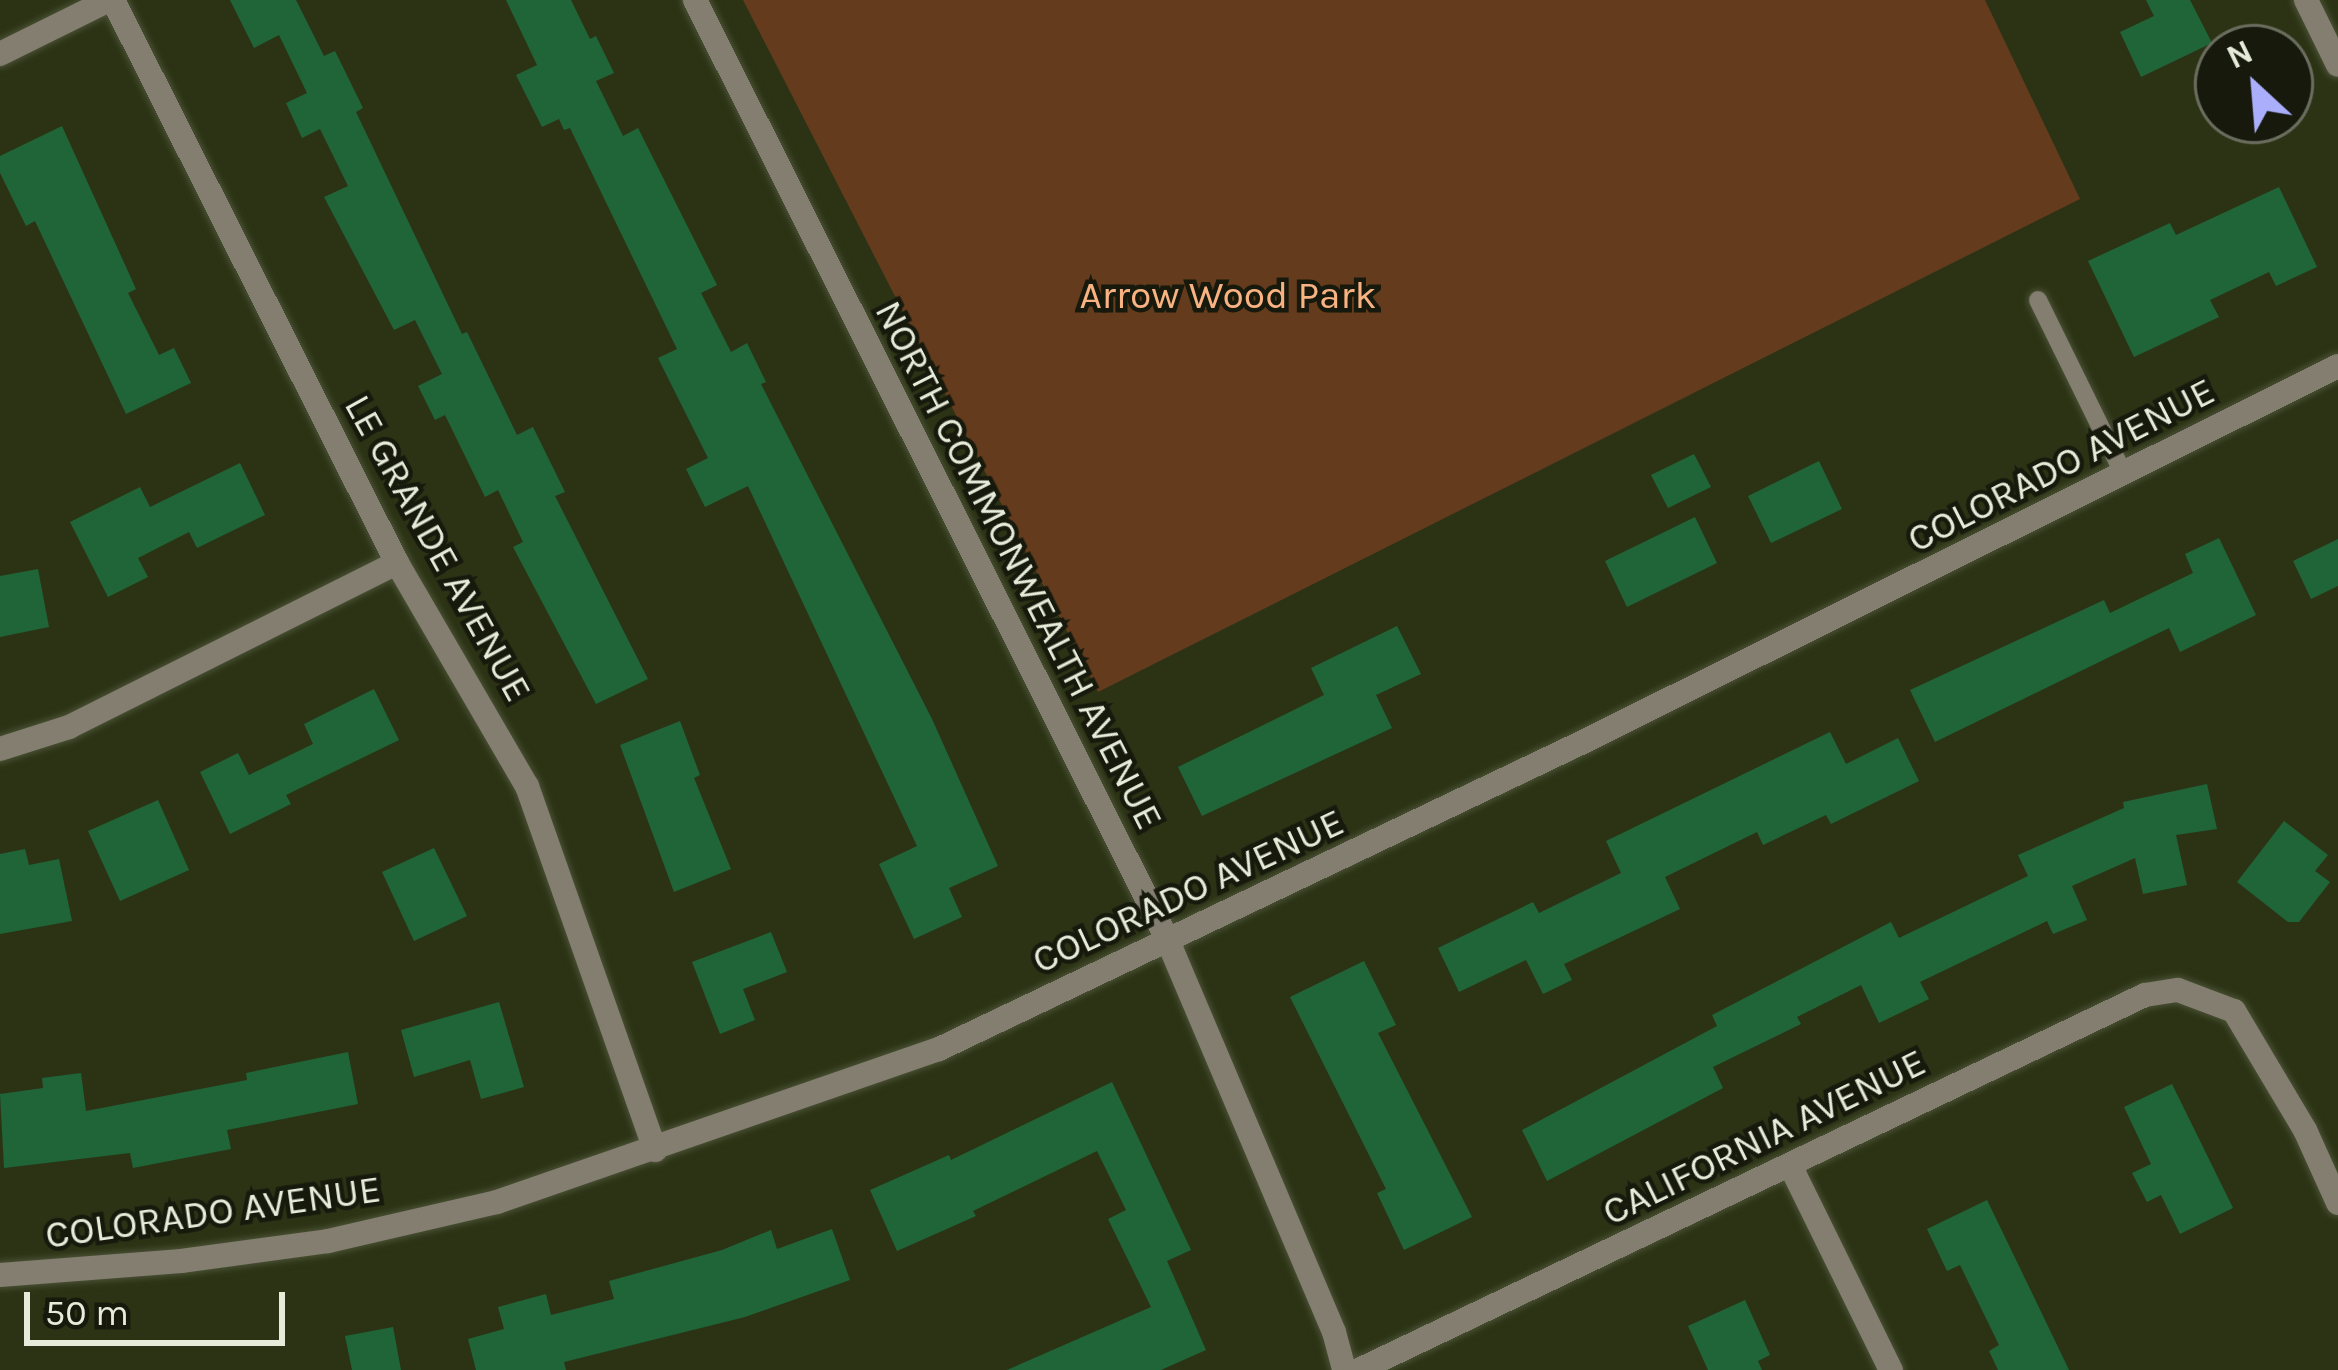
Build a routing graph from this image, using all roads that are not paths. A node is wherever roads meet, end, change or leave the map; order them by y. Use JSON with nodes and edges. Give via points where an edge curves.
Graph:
{"nodes":[{"id":1,"x":111,"y":0,"type":"edge"},
{"id":2,"x":694,"y":0,"type":"edge"},
{"id":3,"x":2306,"y":0,"type":"edge"},
{"id":4,"x":0,"y":54,"type":"edge"},
{"id":5,"x":2338,"y":65,"type":"edge"},
{"id":6,"x":2038,"y":300,"type":"dead end"},
{"id":7,"x":2338,"y":366,"type":"edge"},
{"id":8,"x":2124,"y":475,"type":"junction"},
{"id":9,"x":397,"y":563,"type":"junction"},
{"id":10,"x":0,"y":749,"type":"edge"},
{"id":11,"x":1168,"y":941,"type":"junction"},
{"id":12,"x":655,"y":1150,"type":"junction"},
{"id":13,"x":1790,"y":1165,"type":"junction"},
{"id":14,"x":2338,"y":1203,"type":"edge"},
{"id":15,"x":0,"y":1275,"type":"edge"},
{"id":16,"x":1344,"y":1370,"type":"edge"},
{"id":17,"x":1359,"y":1370,"type":"edge"},
{"id":18,"x":1891,"y":1370,"type":"edge"}],
"edges":[{"from":1,"to":4,"type":"street"},
{"from":1,"to":9,"type":"street","name":"LE GRANDE AVENUE"},
{"from":2,"to":11,"type":"street","name":"NORTH COMMONWEALTH AVENUE"},
{"from":3,"to":5,"type":"street"},
{"from":6,"to":8,"type":"lane"},
{"from":7,"to":8,"type":"street","name":"COLORADO AVENUE"},
{"from":8,"to":11,"type":"street","name":"COLORADO AVENUE"},
{"from":9,"to":10,"type":"street","via":[[68,727]]},
{"from":9,"to":12,"type":"street","name":"LE GRANDE AVENUE","via":[[527,786]]},
{"from":11,"to":12,"type":"street","name":"COLORADO AVENUE","via":[[939,1049]]},
{"from":11,"to":16,"type":"street","name":"NORTH COMMONWEALTH AVENUE"},
{"from":12,"to":15,"type":"street","name":"COLORADO AVENUE","via":[[497,1202],[328,1241]]},
{"from":13,"to":14,"type":"street","name":"CALIFORNIA AVENUE","via":[[2145,995],[2178,990],[2234,1011]]},
{"from":13,"to":17,"type":"street","name":"CALIFORNIA AVENUE"},
{"from":13,"to":18,"type":"street"}]}
